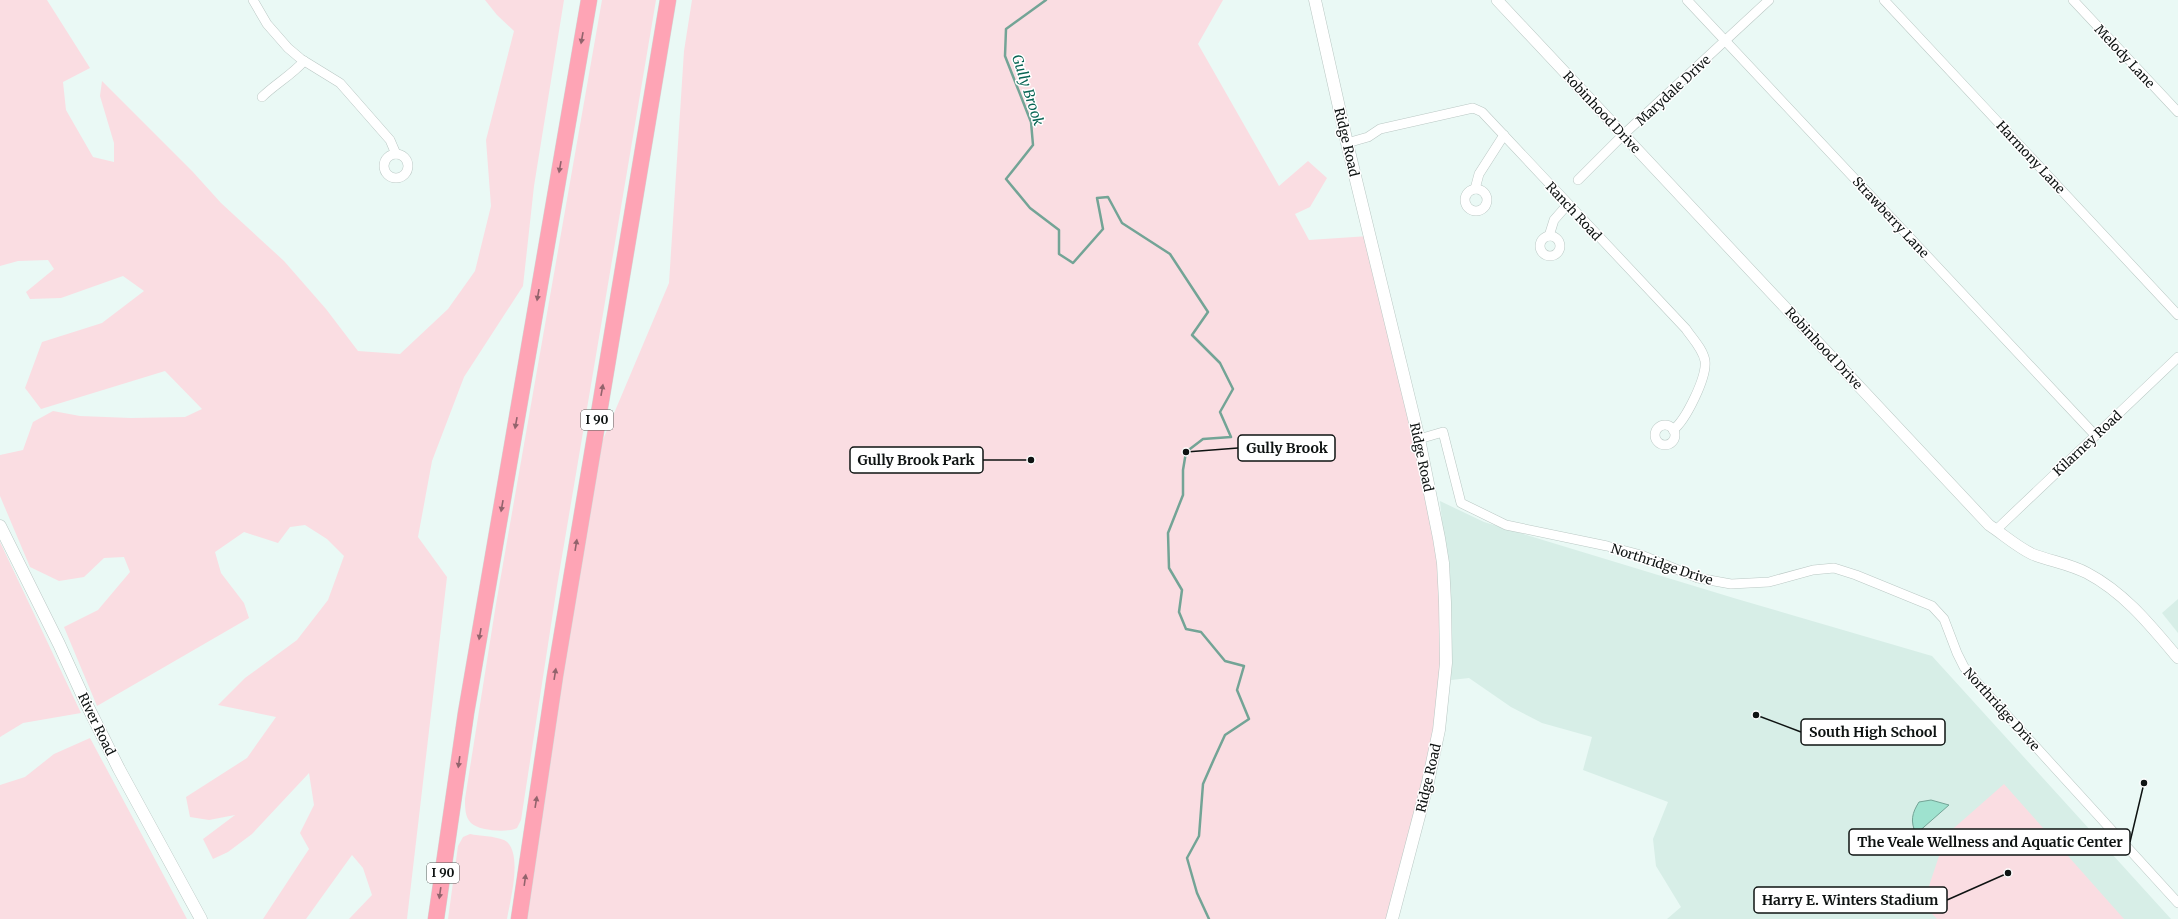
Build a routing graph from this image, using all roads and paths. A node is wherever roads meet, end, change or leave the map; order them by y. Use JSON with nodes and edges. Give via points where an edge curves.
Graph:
{"nodes":[{"id":1,"x":252,"y":0,"type":"edge"},
{"id":2,"x":589,"y":0,"type":"edge"},
{"id":3,"x":668,"y":0,"type":"edge"},
{"id":4,"x":1315,"y":0,"type":"edge"},
{"id":5,"x":1497,"y":0,"type":"edge"},
{"id":6,"x":1688,"y":0,"type":"edge"},
{"id":7,"x":1769,"y":0,"type":"edge"},
{"id":8,"x":1884,"y":0,"type":"edge"},
{"id":9,"x":2073,"y":0,"type":"edge"},
{"id":10,"x":1726,"y":40,"type":"junction"},
{"id":11,"x":304,"y":61,"type":"junction"},
{"id":12,"x":262,"y":97,"type":"dead end"},
{"id":13,"x":2178,"y":112,"type":"edge"},
{"id":14,"x":1504,"y":135,"type":"junction"},
{"id":15,"x":1623,"y":135,"type":"junction"},
{"id":16,"x":1347,"y":143,"type":"junction"},
{"id":17,"x":396,"y":154,"type":"dead end"},
{"id":18,"x":1578,"y":180,"type":"dead end"},
{"id":19,"x":1475,"y":189,"type":"dead end"},
{"id":20,"x":1568,"y":204,"type":"junction"},
{"id":21,"x":1549,"y":236,"type":"dead end"},
{"id":22,"x":2178,"y":315,"type":"edge"},
{"id":23,"x":2178,"y":357,"type":"edge"},
{"id":24,"x":1673,"y":430,"type":"dead end"},
{"id":25,"x":2095,"y":435,"type":"junction"},
{"id":26,"x":1419,"y":438,"type":"junction"},
{"id":27,"x":0,"y":526,"type":"edge"},
{"id":28,"x":1996,"y":530,"type":"junction"},
{"id":29,"x":2178,"y":658,"type":"edge"},
{"id":30,"x":2178,"y":903,"type":"edge"},
{"id":31,"x":201,"y":919,"type":"edge"},
{"id":32,"x":436,"y":919,"type":"edge"},
{"id":33,"x":519,"y":919,"type":"edge"},
{"id":34,"x":1392,"y":919,"type":"edge"}],
"edges":[{"from":1,"to":11,"type":"street","via":[[267,24],[288,48]]},
{"from":2,"to":32,"type":"highway","number":"I 90","one_way":true,"via":[[466,713]]},
{"from":33,"to":3,"type":"highway","number":"I 90","one_way":true,"via":[[557,661]]},
{"from":4,"to":16,"type":"main road","name":"Ridge Road"},
{"from":5,"to":15,"type":"street","name":"Robinhood Drive"},
{"from":6,"to":10,"type":"street","name":"Strawberry Lane"},
{"from":7,"to":10,"type":"street","name":"Marydale Drive"},
{"from":8,"to":22,"type":"street","name":"Harmony Lane"},
{"from":9,"to":13,"type":"street","name":"Melody Lane"},
{"from":10,"to":15,"type":"street","name":"Marydale Drive"},
{"from":10,"to":25,"type":"street","name":"Strawberry Lane"},
{"from":11,"to":12,"type":"street"},
{"from":11,"to":17,"type":"street","via":[[340,83],[390,140]]},
{"from":14,"to":16,"type":"street","name":"Ranch Road","via":[[1482,112],[1473,108],[1380,129],[1368,137]]},
{"from":14,"to":19,"type":"street","via":[[1479,174]]},
{"from":14,"to":20,"type":"street","name":"Ranch Road"},
{"from":15,"to":18,"type":"street","name":"Marydale Drive"},
{"from":15,"to":28,"type":"street","name":"Robinhood Drive"},
{"from":16,"to":26,"type":"main road","name":"Ridge Road"},
{"from":20,"to":21,"type":"street","via":[[1554,220]]},
{"from":20,"to":24,"type":"street","name":"Ranch Road","via":[[1686,329],[1702,351],[1705,362],[1703,378],[1687,412]]},
{"from":23,"to":25,"type":"street","name":"Kilarney Road"},
{"from":25,"to":28,"type":"street","name":"Kilarney Road"},
{"from":26,"to":30,"type":"street","name":"Northridge Drive","via":[[1444,432],[1461,503],[1506,525],[1641,555],[1698,578],[1732,584],[1768,582],[1813,570],[1834,568],[1932,606],[1944,619],[1964,667]]},
{"from":26,"to":34,"type":"main road","name":"Ridge Road","via":[[1443,563],[1446,664],[1439,730],[1428,782]]},
{"from":27,"to":31,"type":"main road","name":"River Road","via":[[119,769]]},
{"from":28,"to":29,"type":"street","name":"Robinhood Drive","via":[[2033,554],[2086,572],[2115,590]]}]}
